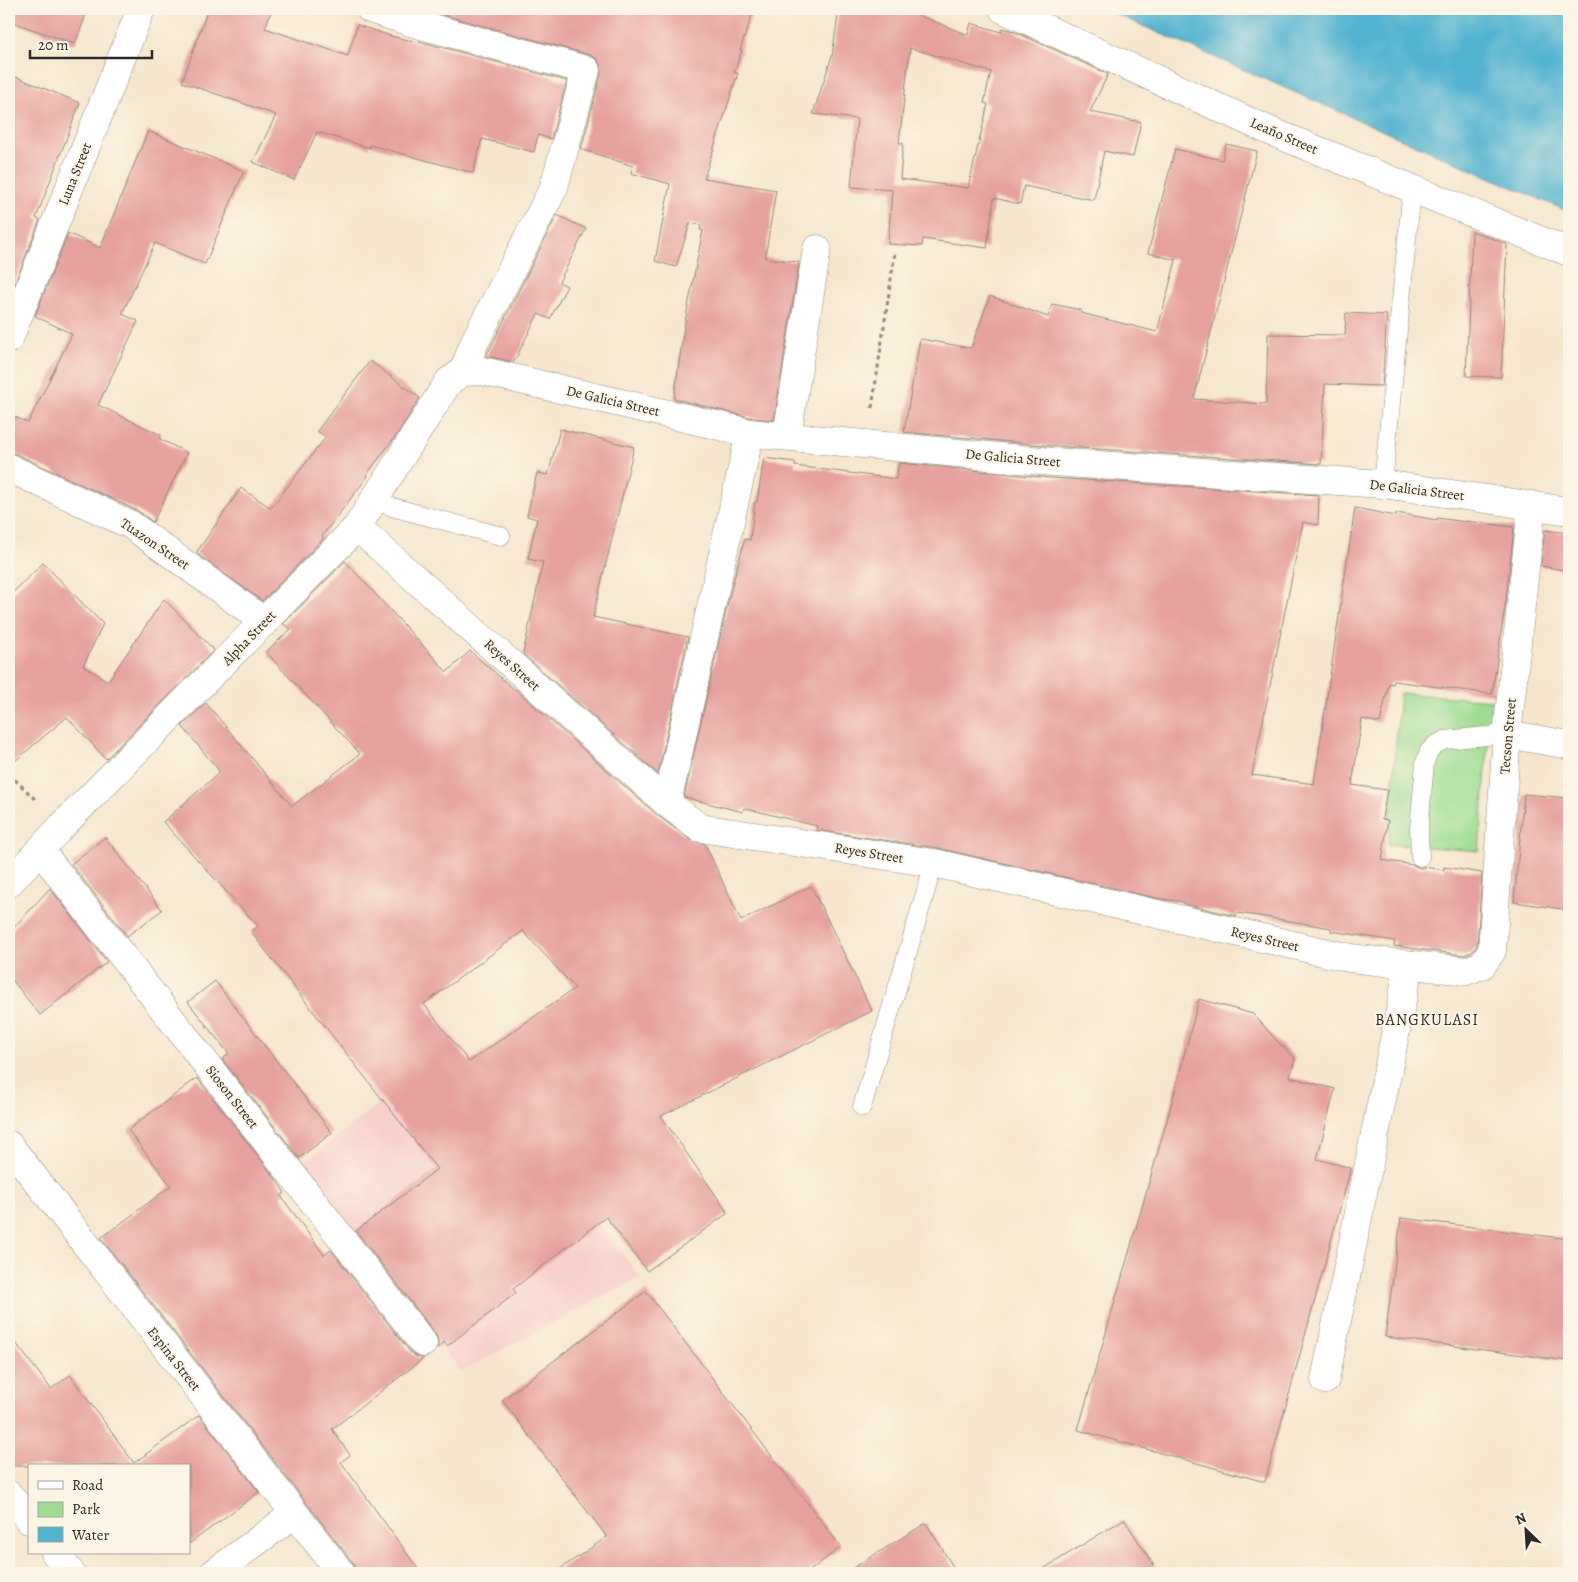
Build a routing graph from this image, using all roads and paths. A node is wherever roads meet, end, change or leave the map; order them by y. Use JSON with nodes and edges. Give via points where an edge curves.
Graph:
{"nodes":[{"id":1,"x":142,"y":9,"type":"edge"},
{"id":2,"x":370,"y":9,"type":"edge"},
{"id":3,"x":1004,"y":9,"type":"edge"},
{"id":4,"x":1412,"y":188,"type":"junction"},
{"id":5,"x":817,"y":249,"type":"dead end"},
{"id":6,"x":895,"y":252,"type":"dead end"},
{"id":7,"x":1569,"y":252,"type":"edge"},
{"id":8,"x":9,"y":339,"type":"edge"},
{"id":9,"x":463,"y":372,"type":"junction"},
{"id":10,"x":750,"y":433,"type":"junction"},
{"id":11,"x":787,"y":436,"type":"junction"},
{"id":12,"x":867,"y":444,"type":"junction"},
{"id":13,"x":9,"y":468,"type":"edge"},
{"id":14,"x":1383,"y":484,"type":"junction"},
{"id":15,"x":375,"y":500,"type":"junction"},
{"id":16,"x":1532,"y":505,"type":"junction"},
{"id":17,"x":1569,"y":511,"type":"edge"},
{"id":18,"x":357,"y":527,"type":"junction"},
{"id":19,"x":501,"y":536,"type":"dead end"},
{"id":20,"x":265,"y":622,"type":"junction"},
{"id":21,"x":1507,"y":734,"type":"junction"},
{"id":22,"x":1569,"y":745,"type":"edge"},
{"id":23,"x":667,"y":803,"type":"junction"},
{"id":24,"x":40,"y":850,"type":"junction"},
{"id":25,"x":1420,"y":857,"type":"dead end"},
{"id":26,"x":934,"y":863,"type":"junction"},
{"id":27,"x":9,"y":883,"type":"edge"},
{"id":28,"x":1482,"y":965,"type":"joint"},
{"id":29,"x":1409,"y":966,"type":"junction"},
{"id":30,"x":862,"y":1108,"type":"dead end"},
{"id":31,"x":9,"y":1145,"type":"edge"},
{"id":32,"x":424,"y":1342,"type":"dead end"},
{"id":33,"x":1326,"y":1380,"type":"dead end"},
{"id":34,"x":9,"y":1495,"type":"edge"},
{"id":35,"x":294,"y":1514,"type":"junction"},
{"id":36,"x":28,"y":1519,"type":"edge"},
{"id":37,"x":56,"y":1554,"type":"edge"},
{"id":38,"x":71,"y":1573,"type":"edge"},
{"id":39,"x":214,"y":1573,"type":"edge"},
{"id":40,"x":340,"y":1573,"type":"edge"}],
"edges":[{"from":1,"to":8,"type":"street","name":"Luna Street"},
{"from":2,"to":9,"type":"street","via":[[586,70],[554,187],[475,341]]},
{"from":3,"to":4,"type":"street","name":"Leaño Street","via":[[1270,131]]},
{"from":4,"to":7,"type":"street","name":"Leaño Street"},
{"from":4,"to":14,"type":"lane"},
{"from":5,"to":11,"type":"street"},
{"from":6,"to":12,"type":"path"},
{"from":9,"to":10,"type":"street","name":"De Galicia Street","via":[[482,371]]},
{"from":9,"to":15,"type":"street","name":"Alpha Street","via":[[449,381]]},
{"from":10,"to":11,"type":"street","name":"De Galicia Street"},
{"from":10,"to":23,"type":"street"},
{"from":11,"to":12,"type":"street","name":"De Galicia Street"},
{"from":12,"to":14,"type":"street","name":"De Galicia Street","via":[[1062,463]]},
{"from":13,"to":20,"type":"street","name":"Tuazon Street","via":[[131,525]]},
{"from":14,"to":16,"type":"street","name":"De Galicia Street"},
{"from":15,"to":18,"type":"street","name":"Alpha Street"},
{"from":15,"to":19,"type":"lane"},
{"from":16,"to":17,"type":"street","name":"De Galicia Street"},
{"from":16,"to":21,"type":"street","name":"Tecson Street"},
{"from":18,"to":20,"type":"street","name":"Alpha Street"},
{"from":18,"to":23,"type":"street","name":"Reyes Street"},
{"from":20,"to":24,"type":"street","name":"Alpha Street"},
{"from":21,"to":22,"type":"street"},
{"from":21,"to":25,"type":"lane","via":[[1445,740],[1429,752],[1425,762],[1419,828]]},
{"from":21,"to":28,"type":"street","name":"Tecson Street","via":[[1492,951]]},
{"from":23,"to":26,"type":"street","name":"Reyes Street","via":[[700,828]]},
{"from":24,"to":27,"type":"street","name":"Alpha Street"},
{"from":24,"to":32,"type":"street","name":"Sioson Street"},
{"from":26,"to":29,"type":"street","name":"Reyes Street","via":[[1350,958]]},
{"from":26,"to":30,"type":"lane"},
{"from":28,"to":29,"type":"street","name":"Reyes Street","via":[[1466,971]]},
{"from":29,"to":33,"type":"street"},
{"from":31,"to":35,"type":"street","name":"Espina Street"},
{"from":34,"to":36,"type":"street"},
{"from":35,"to":39,"type":"street"},
{"from":35,"to":40,"type":"street","name":"Espina Street"},
{"from":37,"to":38,"type":"street"}]}
